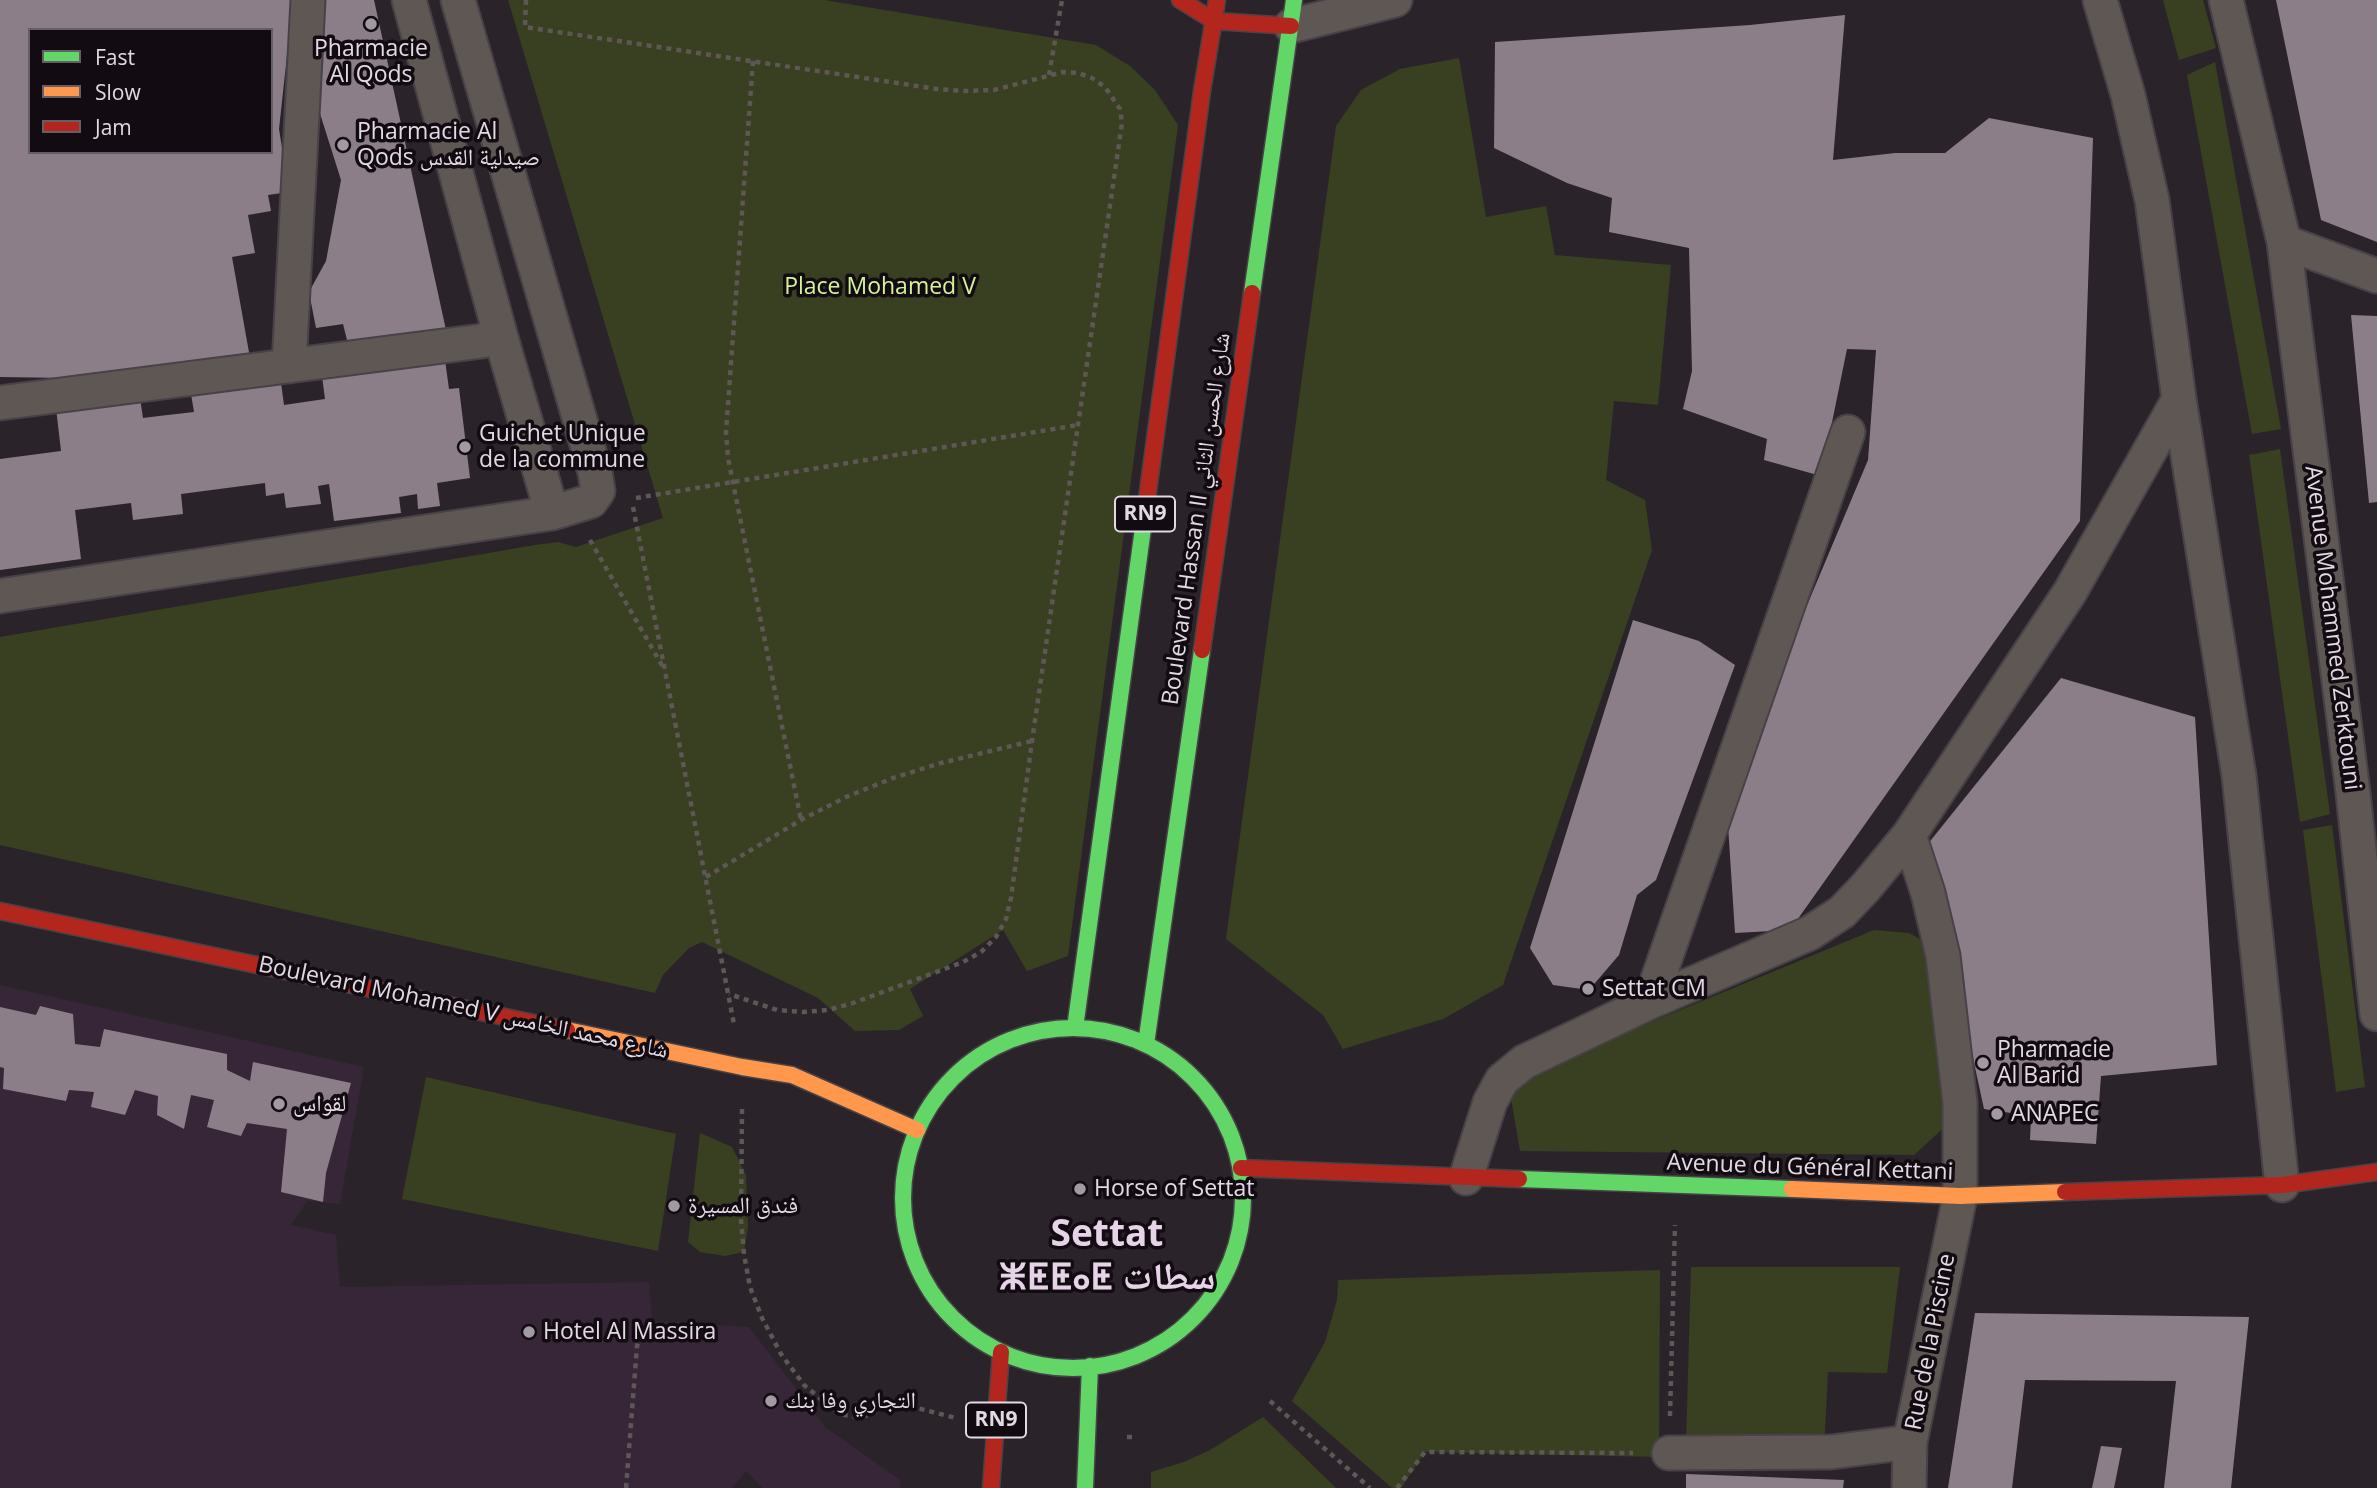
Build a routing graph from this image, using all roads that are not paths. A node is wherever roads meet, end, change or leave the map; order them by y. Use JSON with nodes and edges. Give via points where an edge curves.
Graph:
{"nodes":[{"id":1,"x":309,"y":0,"type":"edge"},
{"id":2,"x":409,"y":0,"type":"edge"},
{"id":3,"x":458,"y":0,"type":"edge"},
{"id":4,"x":1181,"y":0,"type":"edge"},
{"id":5,"x":1217,"y":0,"type":"edge"},
{"id":6,"x":2100,"y":0,"type":"edge"},
{"id":7,"x":2226,"y":0,"type":"edge"},
{"id":8,"x":1376,"y":1,"type":"edge"},
{"id":9,"x":1293,"y":13,"type":"edge"},
{"id":10,"x":1214,"y":21,"type":"junction"},
{"id":11,"x":2284,"y":242,"type":"junction"},
{"id":12,"x":2377,"y":276,"type":"edge"},
{"id":13,"x":500,"y":334,"type":"junction"},
{"id":14,"x":289,"y":366,"type":"junction"},
{"id":15,"x":2179,"y":398,"type":"junction"},
{"id":16,"x":0,"y":403,"type":"edge"},
{"id":17,"x":1848,"y":432,"type":"dead end"},
{"id":18,"x":552,"y":513,"type":"junction"},
{"id":19,"x":0,"y":596,"type":"edge"},
{"id":20,"x":2365,"y":790,"type":"edge"},
{"id":21,"x":1909,"y":835,"type":"junction"},
{"id":22,"x":0,"y":911,"type":"edge"},
{"id":23,"x":1650,"y":1002,"type":"junction"},
{"id":24,"x":2377,"y":1014,"type":"edge"},
{"id":25,"x":1075,"y":1027,"type":"junction"},
{"id":26,"x":1146,"y":1044,"type":"junction"},
{"id":27,"x":917,"y":1130,"type":"junction"},
{"id":28,"x":1241,"y":1168,"type":"junction"},
{"id":29,"x":2377,"y":1172,"type":"edge"},
{"id":30,"x":1466,"y":1178,"type":"junction"},
{"id":31,"x":2282,"y":1185,"type":"junction"},
{"id":32,"x":1960,"y":1196,"type":"junction"},
{"id":33,"x":1001,"y":1352,"type":"junction"},
{"id":34,"x":1090,"y":1366,"type":"junction"},
{"id":35,"x":1910,"y":1442,"type":"junction"},
{"id":36,"x":1669,"y":1453,"type":"road end"},
{"id":37,"x":991,"y":1488,"type":"edge"},
{"id":38,"x":1085,"y":1488,"type":"edge"},
{"id":39,"x":1909,"y":1488,"type":"edge"}],
"edges":[{"from":1,"to":14,"type":"street"},
{"from":2,"to":13,"type":"street"},
{"from":3,"to":18,"type":"street","via":[[597,482],[598,491],[591,501]]},
{"from":4,"to":10,"type":"main road"},
{"from":5,"to":10,"type":"main road","number":"RN9"},
{"from":6,"to":15,"type":"street","via":[[2152,200]]},
{"from":7,"to":11,"type":"street","name":"Avenue Mohammed Zerktouni"},
{"from":8,"to":9,"type":"street"},
{"from":9,"to":10,"type":"main road"},
{"from":9,"to":26,"type":"main road","name":"Boulevard Hassan II شارع الحسن الثاني"},
{"from":10,"to":25,"type":"main road","number":"RN9"},
{"from":11,"to":12,"type":"street"},
{"from":11,"to":20,"type":"street","name":"Avenue Mohammed Zerktouni"},
{"from":13,"to":14,"type":"street","via":[[482,341]]},
{"from":13,"to":18,"type":"street"},
{"from":14,"to":16,"type":"street"},
{"from":15,"to":21,"type":"street","via":[[2070,592]]},
{"from":15,"to":31,"type":"street","via":[[2239,776]]},
{"from":17,"to":23,"type":"street"},
{"from":18,"to":19,"type":"street"},
{"from":20,"to":24,"type":"street","name":"Avenue Mohammed Zerktouni"},
{"from":21,"to":23,"type":"street","via":[[1842,912],[1810,933]]},
{"from":21,"to":32,"type":"street","name":"Rue de la Piscine","via":[[1942,956],[1960,1103]]},
{"from":22,"to":27,"type":"main road","name":"Boulevard Mohamed V شارع محمد الخامس","via":[[792,1075]]},
{"from":23,"to":30,"type":"street","via":[[1524,1062],[1502,1080],[1490,1102]]},
{"from":25,"to":26,"type":"main road"},
{"from":25,"to":27,"type":"main road","via":[[1026,1034],[981,1055],[943,1088]]},
{"from":26,"to":28,"type":"main road","via":[[1170,1057],[1209,1095],[1229,1130]]},
{"from":27,"to":33,"type":"main road","via":[[908,1154],[903,1206],[914,1258],[939,1303],[978,1339]]},
{"from":28,"to":30,"type":"main road","name":"Avenue du Général Kettani"},
{"from":28,"to":34,"type":"main road","via":[[1242,1224],[1235,1252],[1209,1301],[1191,1321],[1144,1353]]},
{"from":29,"to":31,"type":"main road","name":"Avenue du Général Kettani"},
{"from":30,"to":32,"type":"main road","name":"Avenue du Général Kettani"},
{"from":31,"to":32,"type":"main road","name":"Avenue du Général Kettani"},
{"from":32,"to":35,"type":"street","name":"Rue de la Piscine"},
{"from":33,"to":34,"type":"main road","via":[[1044,1365]]},
{"from":33,"to":37,"type":"main road","number":"RN9"},
{"from":34,"to":38,"type":"main road"},
{"from":35,"to":36,"type":"street","via":[[1831,1452]]},
{"from":35,"to":39,"type":"street","name":"Rue de la Piscine"}]}
